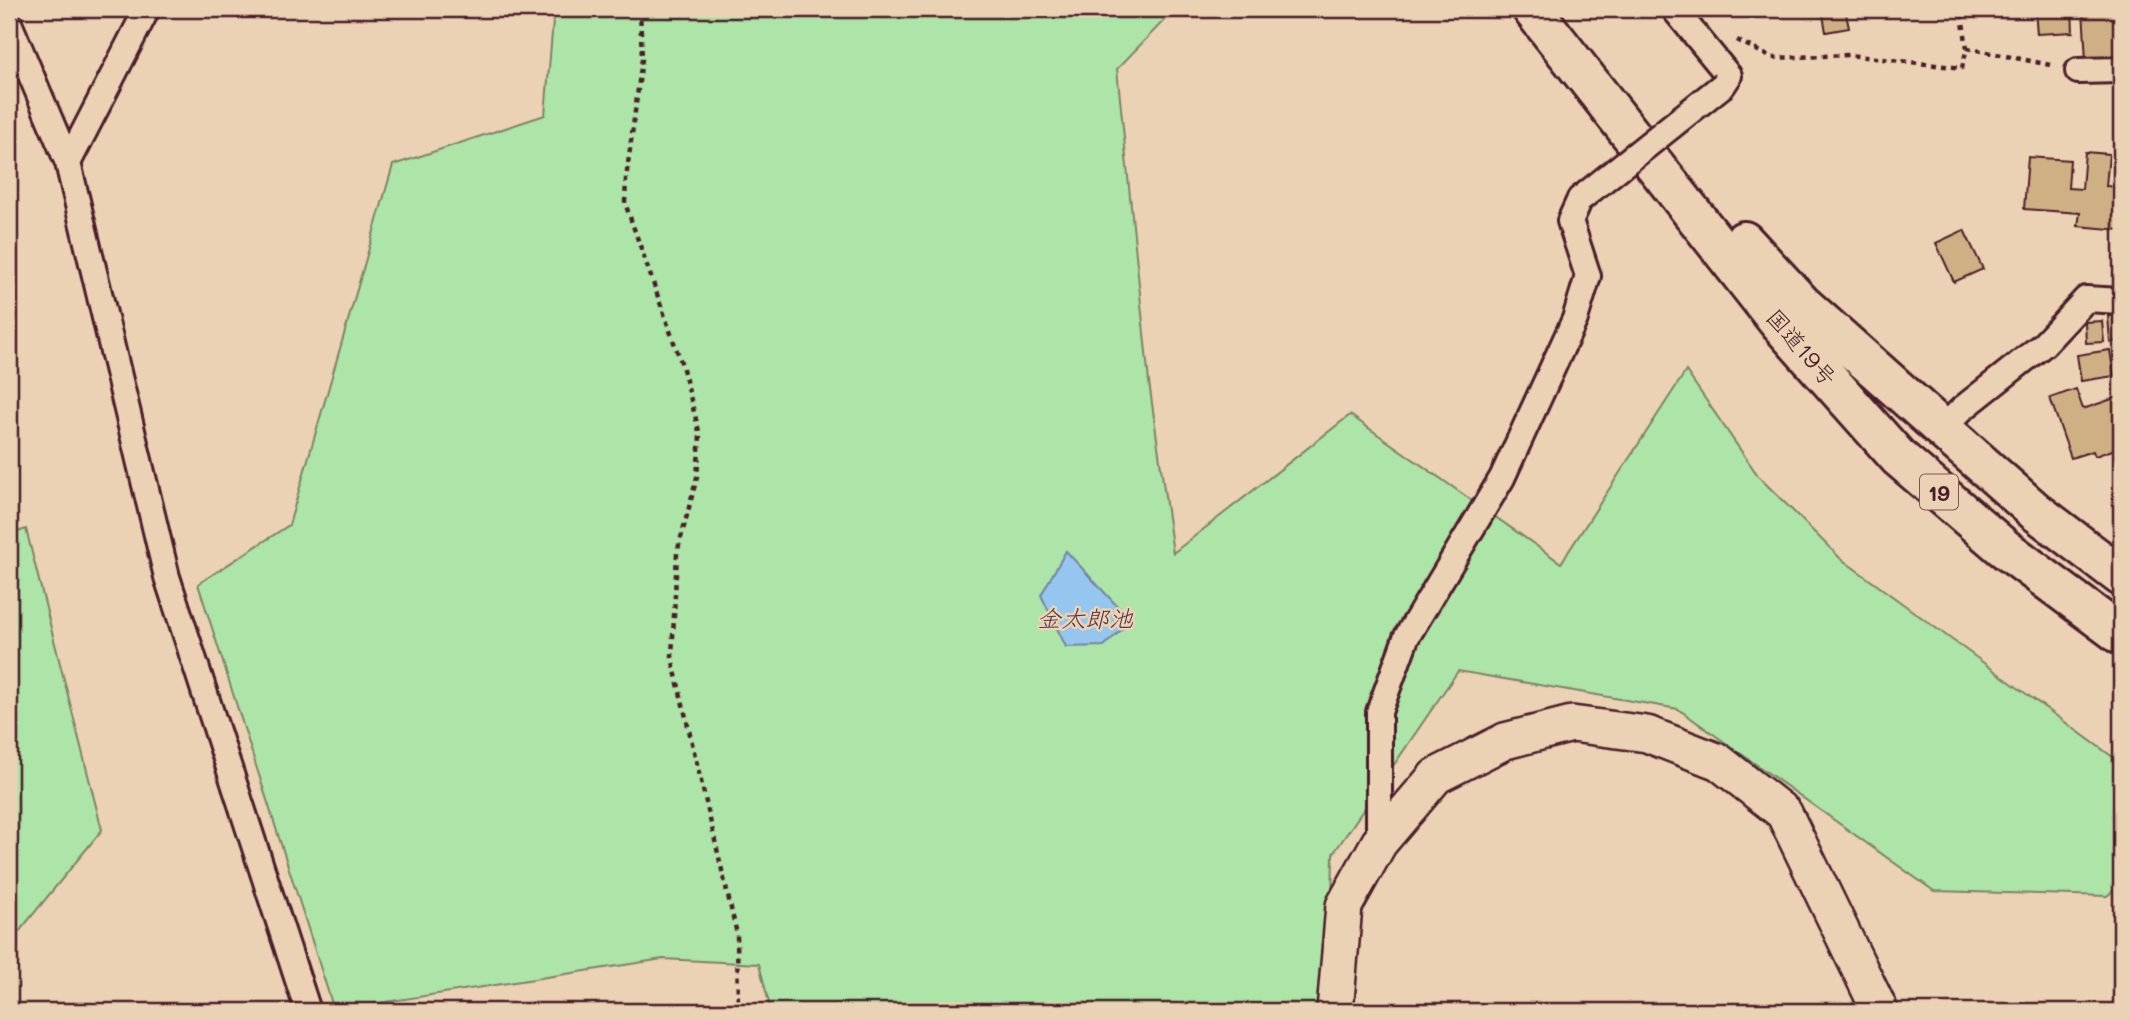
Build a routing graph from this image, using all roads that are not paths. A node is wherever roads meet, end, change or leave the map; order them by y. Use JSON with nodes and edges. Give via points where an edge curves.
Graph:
{"nodes":[{"id":1,"x":147,"y":9,"type":"edge"},
{"id":2,"x":1532,"y":9,"type":"edge"},
{"id":3,"x":1555,"y":9,"type":"edge"},
{"id":4,"x":1674,"y":9,"type":"edge"},
{"id":5,"x":9,"y":23,"type":"edge"},
{"id":6,"x":2121,"y":69,"type":"edge"},
{"id":7,"x":2078,"y":71,"type":"road end"},
{"id":8,"x":68,"y":163,"type":"junction"},
{"id":9,"x":2121,"y":301,"type":"edge"},
{"id":10,"x":1942,"y":429,"type":"junction"},
{"id":11,"x":2121,"y":576,"type":"edge"},
{"id":12,"x":2121,"y":635,"type":"edge"},
{"id":13,"x":1379,"y":843,"type":"junction"},
{"id":14,"x":308,"y":1011,"type":"edge"},
{"id":15,"x":1335,"y":1011,"type":"edge"},
{"id":16,"x":1880,"y":1011,"type":"edge"}],
"edges":[{"from":1,"to":8,"type":"street"},
{"from":2,"to":12,"type":"highway","name":"国道19号","number":"19","via":[[1780,323],[1898,457],[2004,548]]},
{"from":3,"to":10,"type":"highway","name":"国道19号","number":"19","via":[[1709,203],[1802,304]]},
{"from":4,"to":13,"type":"street","bridge":true,"via":[[1729,76],[1580,199],[1570,221],[1588,276],[1575,318],[1502,478],[1406,638],[1378,712]]},
{"from":5,"to":8,"type":"street"},
{"from":6,"to":7,"type":"street"},
{"from":8,"to":14,"type":"street","via":[[167,577]]},
{"from":9,"to":10,"type":"street","via":[[2086,299],[2044,344]]},
{"from":10,"to":11,"type":"highway","name":"国道19号","number":"19","via":[[2035,511]]},
{"from":13,"to":15,"type":"street","via":[[1344,906]]},
{"from":13,"to":16,"type":"street","via":[[1436,776],[1505,741],[1572,723],[1647,734],[1718,762],[1784,813]]}]}
